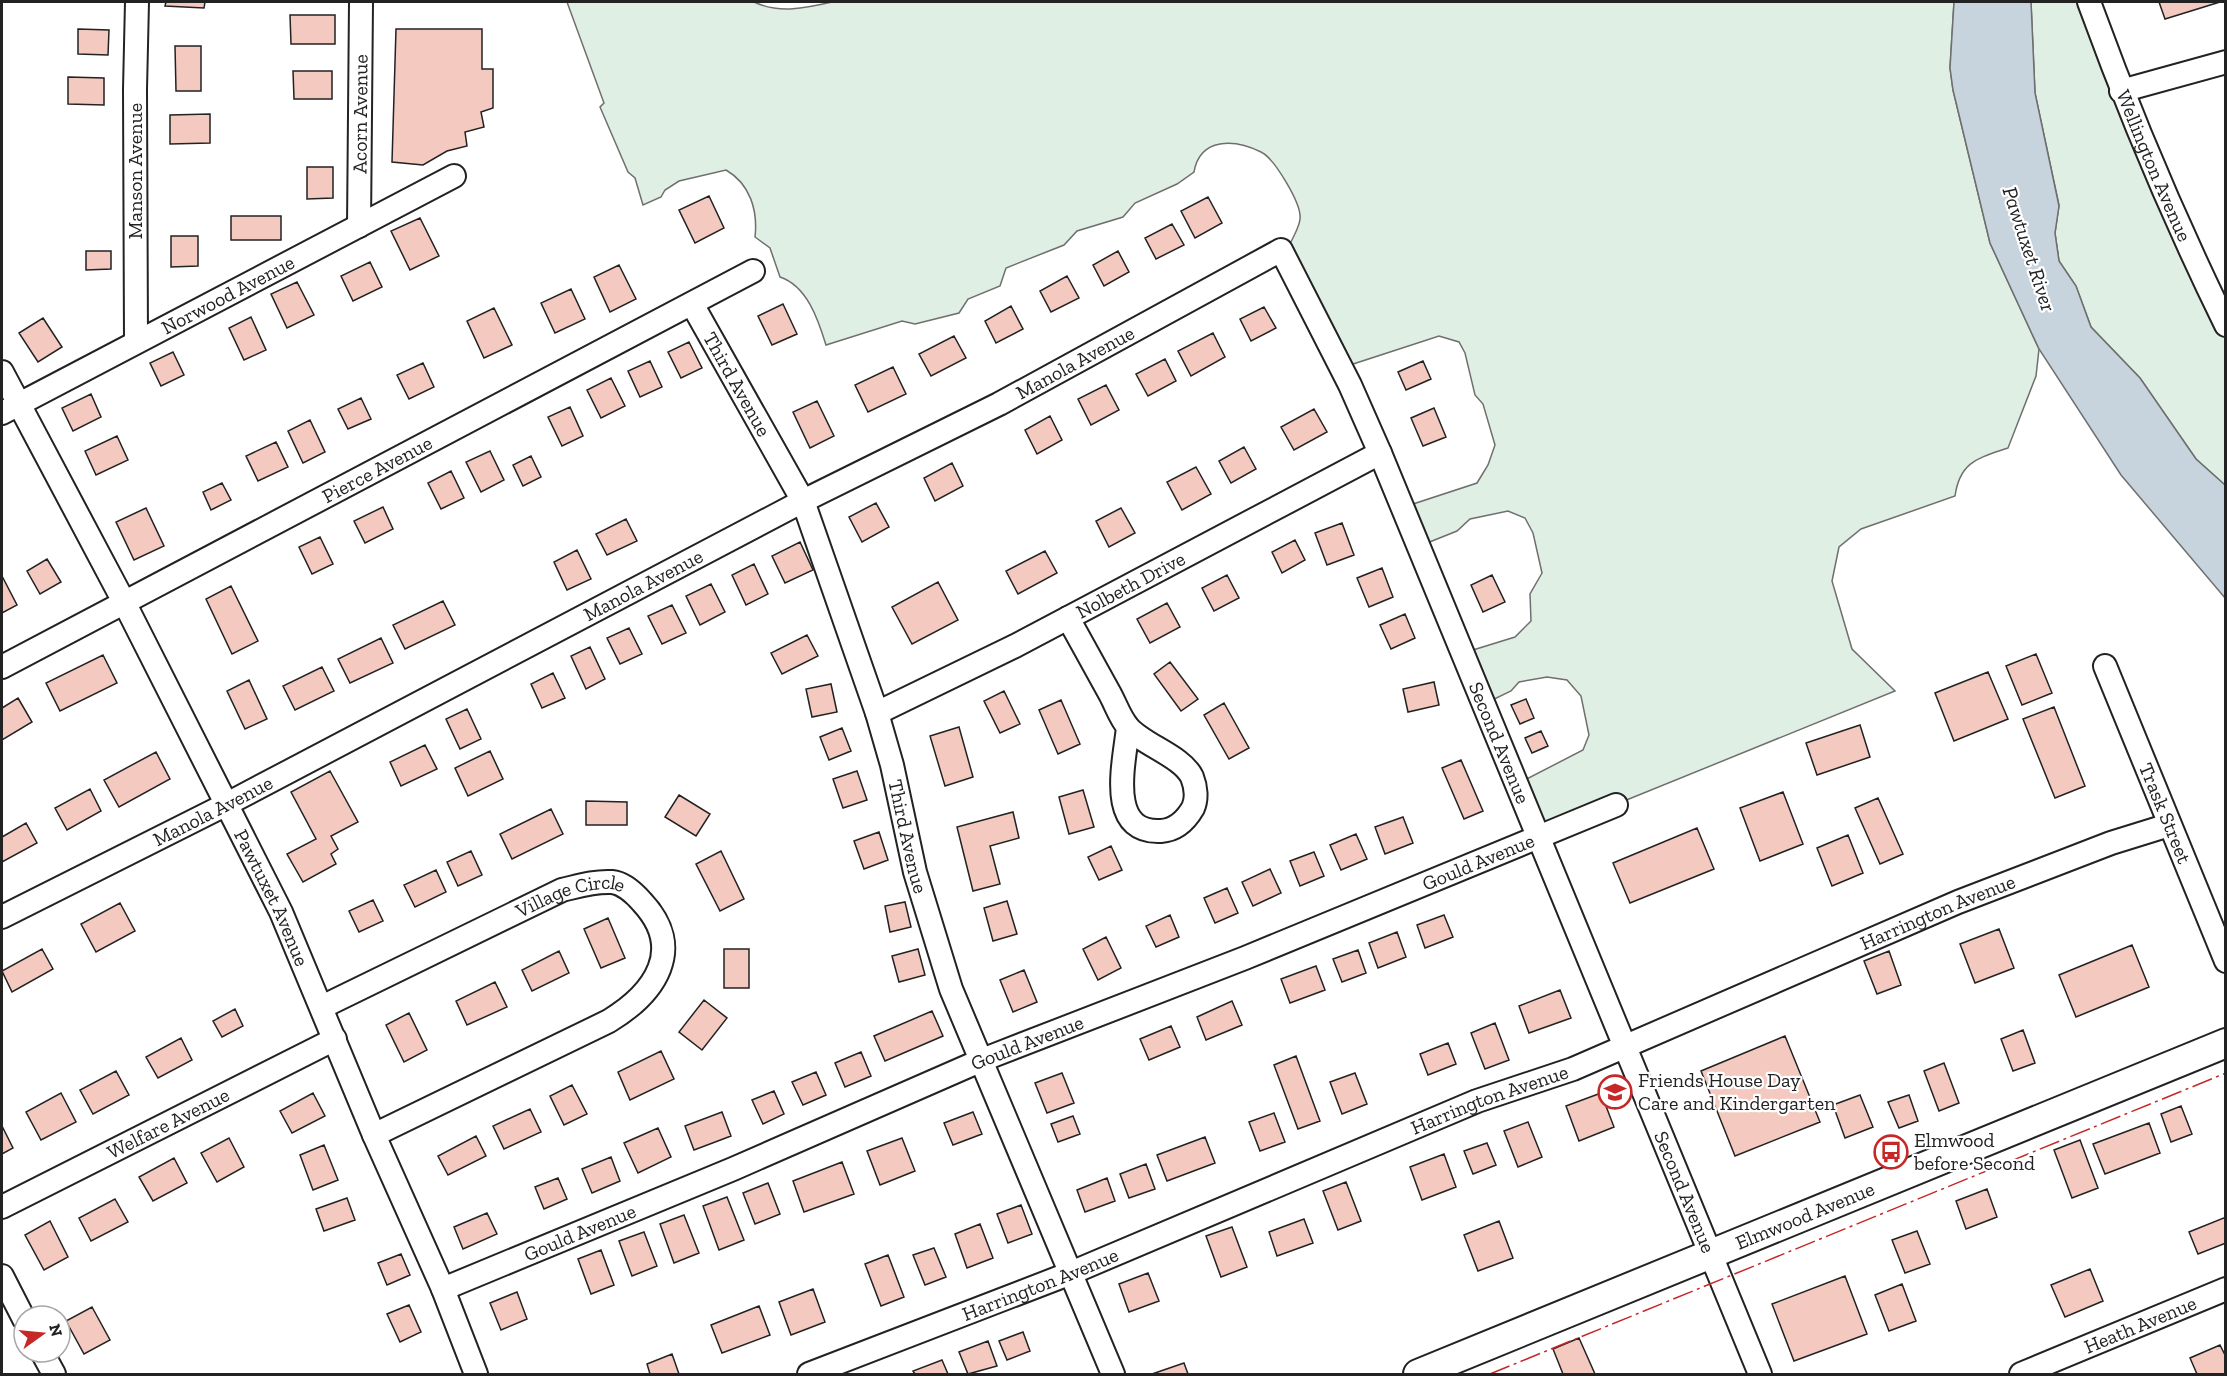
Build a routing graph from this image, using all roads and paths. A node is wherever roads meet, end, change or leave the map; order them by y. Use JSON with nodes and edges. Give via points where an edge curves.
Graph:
{"nodes":[{"id":1,"x":137,"y":2,"type":"edge"},
{"id":2,"x":360,"y":2,"type":"edge"},
{"id":3,"x":2089,"y":2,"type":"edge"},
{"id":4,"x":2226,"y":62,"type":"edge"},
{"id":5,"x":2121,"y":91,"type":"junction"},
{"id":6,"x":454,"y":176,"type":"dead end"},
{"id":7,"x":359,"y":226,"type":"junction"},
{"id":8,"x":1281,"y":250,"type":"joint"},
{"id":9,"x":753,"y":271,"type":"dead end"},
{"id":10,"x":693,"y":304,"type":"junction"},
{"id":11,"x":2226,"y":325,"type":"edge"},
{"id":12,"x":136,"y":341,"type":"junction"},
{"id":13,"x":2,"y":372,"type":"edge"},
{"id":14,"x":10,"y":409,"type":"edge"},
{"id":15,"x":1380,"y":453,"type":"junction"},
{"id":16,"x":803,"y":501,"type":"junction"},
{"id":17,"x":124,"y":602,"type":"junction"},
{"id":18,"x":1068,"y":618,"type":"junction"},
{"id":19,"x":2105,"y":666,"type":"dead end"},
{"id":20,"x":2,"y":667,"type":"edge"},
{"id":21,"x":877,"y":712,"type":"junction"},
{"id":22,"x":1128,"y":727,"type":"junction"},
{"id":23,"x":227,"y":804,"type":"junction"},
{"id":24,"x":1616,"y":805,"type":"dead end"},
{"id":25,"x":2169,"y":825,"type":"junction"},
{"id":26,"x":1539,"y":837,"type":"junction"},
{"id":27,"x":2,"y":917,"type":"edge"},
{"id":28,"x":2226,"y":961,"type":"edge"},
{"id":29,"x":322,"y":1007,"type":"junction"},
{"id":30,"x":335,"y":1039,"type":"junction"},
{"id":31,"x":2226,"y":1043,"type":"edge"},
{"id":32,"x":1625,"y":1046,"type":"junction"},
{"id":33,"x":982,"y":1060,"type":"junction"},
{"id":34,"x":374,"y":1136,"type":"junction"},
{"id":35,"x":2,"y":1207,"type":"edge"},
{"id":36,"x":1711,"y":1254,"type":"junction"},
{"id":37,"x":1071,"y":1273,"type":"junction"},
{"id":38,"x":2,"y":1276,"type":"edge"},
{"id":39,"x":443,"y":1289,"type":"junction"},
{"id":40,"x":2226,"y":1289,"type":"edge"},
{"id":41,"x":16,"y":1304,"type":"edge"},
{"id":42,"x":476,"y":1374,"type":"edge"},
{"id":43,"x":809,"y":1374,"type":"edge"},
{"id":44,"x":1113,"y":1374,"type":"edge"},
{"id":45,"x":1418,"y":1374,"type":"edge"},
{"id":46,"x":1760,"y":1374,"type":"edge"},
{"id":47,"x":2021,"y":1374,"type":"edge"}],
"edges":[{"from":1,"to":12,"type":"street","name":"Manson Avenue"},
{"from":2,"to":7,"type":"street","name":"Acorn Avenue"},
{"from":3,"to":5,"type":"street","name":"Wellington Avenue"},
{"from":4,"to":5,"type":"street"},
{"from":5,"to":11,"type":"street","name":"Wellington Avenue","via":[[2167,202]]},
{"from":6,"to":7,"type":"street","name":"Norwood Avenue"},
{"from":7,"to":12,"type":"street","name":"Norwood Avenue"},
{"from":8,"to":15,"type":"street","name":"Second Avenue"},
{"from":8,"to":16,"type":"street","name":"Manola Avenue","via":[[999,404]]},
{"from":9,"to":10,"type":"street","name":"Pierce Avenue"},
{"from":10,"to":16,"type":"street","name":"Third Avenue"},
{"from":10,"to":17,"type":"street","name":"Pierce Avenue"},
{"from":12,"to":14,"type":"street","name":"Norwood Avenue"},
{"from":13,"to":14,"type":"street","name":"Pawtuxet Avenue"},
{"from":14,"to":17,"type":"street","name":"Pawtuxet Avenue"},
{"from":15,"to":18,"type":"street","name":"Nolbeth Drive"},
{"from":15,"to":26,"type":"street","name":"Second Avenue"},
{"from":16,"to":21,"type":"street","name":"Third Avenue"},
{"from":16,"to":23,"type":"street","name":"Manola Avenue"},
{"from":17,"to":20,"type":"street","name":"Pierce Avenue"},
{"from":17,"to":23,"type":"street","name":"Pawtuxet Avenue"},
{"from":18,"to":21,"type":"street","name":"Nolbeth Drive"},
{"from":18,"to":22,"type":"street"},
{"from":19,"to":25,"type":"street","name":"Trask Street"},
{"from":21,"to":33,"type":"street","name":"Third Avenue","via":[[915,872],[951,989]]},
{"from":22,"to":22,"type":"street","via":[[1121,798],[1125,812],[1148,830],[1177,827],[1188,818],[1195,804],[1191,776],[1182,764]]},
{"from":23,"to":27,"type":"street","name":"Manola Avenue"},
{"from":23,"to":29,"type":"street","name":"Pawtuxet Avenue","via":[[281,912]]},
{"from":24,"to":26,"type":"street","name":"Gould Avenue"},
{"from":25,"to":28,"type":"street","name":"Trask Street"},
{"from":25,"to":32,"type":"street","name":"Harrington Avenue","via":[[2110,843],[1978,894]]},
{"from":26,"to":32,"type":"street","name":"Second Avenue"},
{"from":26,"to":33,"type":"street","name":"Gould Avenue","via":[[1245,958]]},
{"from":29,"to":30,"type":"street","name":"Pawtuxet Avenue"},
{"from":29,"to":34,"type":"street","name":"Village Circle","via":[[562,890],[591,883],[615,882],[636,895],[659,926],[663,949],[660,970],[633,1007]]},
{"from":30,"to":34,"type":"street","name":"Pawtuxet Avenue"},
{"from":30,"to":35,"type":"street","name":"Welfare Avenue"},
{"from":31,"to":36,"type":"main road","name":"Elmwood Avenue"},
{"from":32,"to":36,"type":"street","name":"Second Avenue"},
{"from":32,"to":37,"type":"street","name":"Harrington Avenue","via":[[1573,1069],[1477,1101]]},
{"from":33,"to":37,"type":"street","name":"Third Avenue"},
{"from":33,"to":39,"type":"street","name":"Gould Avenue"},
{"from":34,"to":39,"type":"street","name":"Pawtuxet Avenue"},
{"from":36,"to":45,"type":"main road","name":"Elmwood Avenue"},
{"from":36,"to":46,"type":"street","name":"Second Avenue"},
{"from":37,"to":43,"type":"street","name":"Harrington Avenue"},
{"from":37,"to":44,"type":"street","name":"Third Avenue"},
{"from":38,"to":41,"type":"street"},
{"from":39,"to":42,"type":"street","name":"Pawtuxet Avenue"},
{"from":40,"to":47,"type":"street","name":"Heath Avenue"}]}
